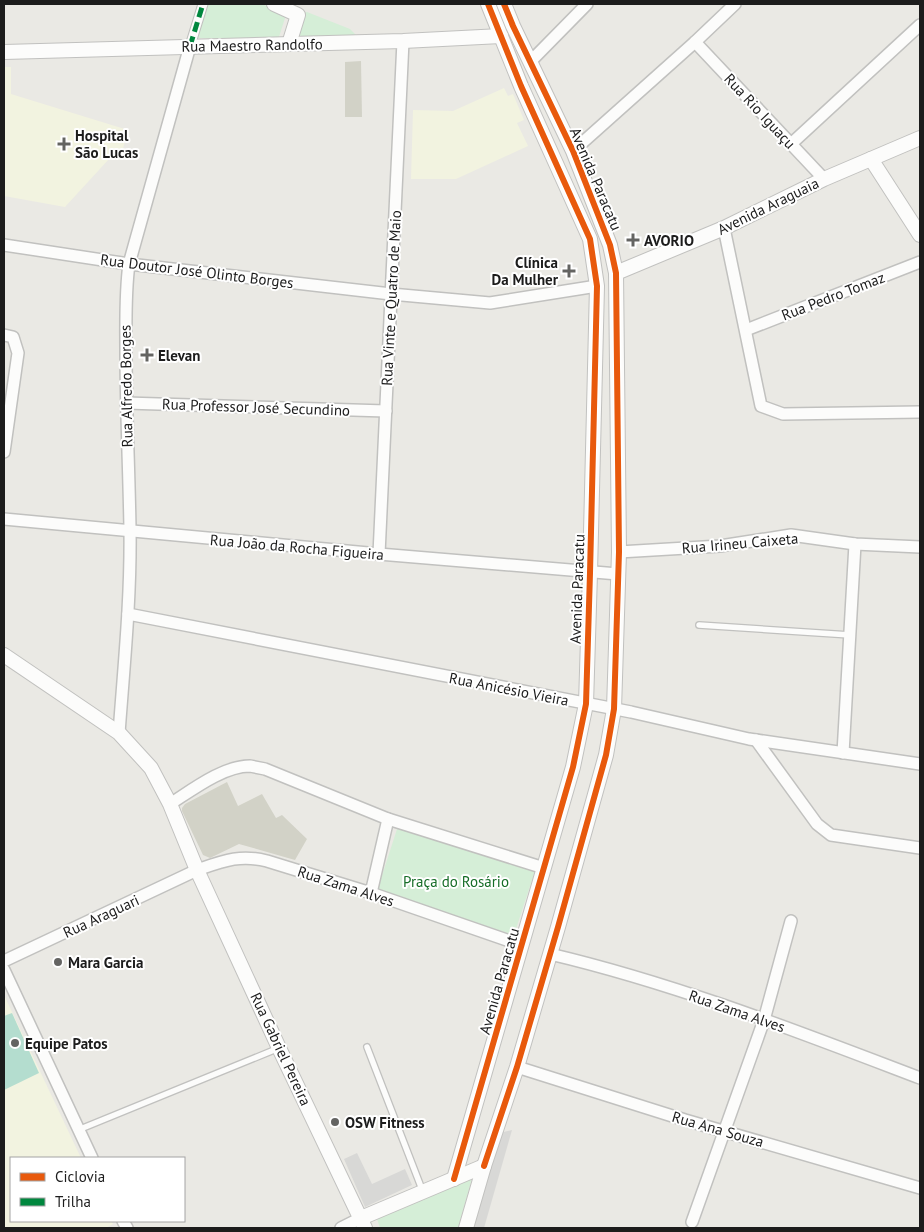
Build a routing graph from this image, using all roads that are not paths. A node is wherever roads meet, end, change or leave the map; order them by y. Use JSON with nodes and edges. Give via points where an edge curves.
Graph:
{"nodes":[{"id":1,"x":203,"y":4,"type":"edge"},
{"id":2,"x":274,"y":4,"type":"edge"},
{"id":3,"x":488,"y":4,"type":"edge"},
{"id":4,"x":504,"y":4,"type":"edge"},
{"id":5,"x":587,"y":4,"type":"edge"},
{"id":6,"x":735,"y":4,"type":"edge"},
{"id":7,"x":920,"y":25,"type":"edge"},
{"id":8,"x":501,"y":36,"type":"junction"},
{"id":9,"x":403,"y":41,"type":"junction"},
{"id":10,"x":695,"y":42,"type":"junction"},
{"id":11,"x":289,"y":44,"type":"junction"},
{"id":12,"x":190,"y":46,"type":"junction"},
{"id":13,"x":4,"y":52,"type":"edge"},
{"id":14,"x":530,"y":62,"type":"junction"},
{"id":15,"x":920,"y":138,"type":"edge"},
{"id":16,"x":791,"y":144,"type":"junction"},
{"id":17,"x":572,"y":151,"type":"junction"},
{"id":18,"x":871,"y":159,"type":"junction"},
{"id":19,"x":824,"y":179,"type":"junction"},
{"id":20,"x":724,"y":228,"type":"junction"},
{"id":21,"x":920,"y":235,"type":"edge"},
{"id":22,"x":4,"y":245,"type":"edge"},
{"id":23,"x":920,"y":262,"type":"edge"},
{"id":24,"x":129,"y":264,"type":"junction"},
{"id":25,"x":616,"y":273,"type":"junction"},
{"id":26,"x":596,"y":286,"type":"junction"},
{"id":27,"x":391,"y":294,"type":"junction"},
{"id":28,"x":746,"y":330,"type":"junction"},
{"id":29,"x":5,"y":335,"type":"edge"},
{"id":30,"x":126,"y":403,"type":"junction"},
{"id":31,"x":386,"y":411,"type":"junction"},
{"id":32,"x":920,"y":412,"type":"edge"},
{"id":33,"x":4,"y":452,"type":"edge"},
{"id":34,"x":4,"y":519,"type":"edge"},
{"id":35,"x":130,"y":530,"type":"junction"},
{"id":36,"x":855,"y":544,"type":"junction"},
{"id":37,"x":920,"y":548,"type":"edge"},
{"id":38,"x":619,"y":552,"type":"junction"},
{"id":39,"x":378,"y":554,"type":"junction"},
{"id":40,"x":590,"y":573,"type":"junction"},
{"id":41,"x":618,"y":574,"type":"junction"},
{"id":42,"x":128,"y":614,"type":"junction"},
{"id":43,"x":699,"y":625,"type":"dead end"},
{"id":44,"x":850,"y":635,"type":"junction"},
{"id":45,"x":4,"y":655,"type":"edge"},
{"id":46,"x":586,"y":704,"type":"junction"},
{"id":47,"x":614,"y":709,"type":"junction"},
{"id":48,"x":119,"y":733,"type":"junction"},
{"id":49,"x":756,"y":740,"type":"junction"},
{"id":50,"x":844,"y":753,"type":"junction"},
{"id":51,"x":920,"y":764,"type":"edge"},
{"id":52,"x":170,"y":804,"type":"junction"},
{"id":53,"x":388,"y":819,"type":"junction"},
{"id":54,"x":920,"y":848,"type":"edge"},
{"id":55,"x":544,"y":868,"type":"junction"},
{"id":56,"x":198,"y":870,"type":"junction"},
{"id":57,"x":371,"y":893,"type":"junction"},
{"id":58,"x":791,"y":921,"type":"dead end"},
{"id":59,"x":522,"y":945,"type":"junction"},
{"id":60,"x":550,"y":954,"type":"junction"},
{"id":61,"x":4,"y":961,"type":"edge"},
{"id":62,"x":4,"y":970,"type":"edge"},
{"id":63,"x":764,"y":1020,"type":"junction"},
{"id":64,"x":367,"y":1047,"type":"dead end"},
{"id":65,"x":279,"y":1048,"type":"junction"},
{"id":66,"x":517,"y":1067,"type":"junction"},
{"id":67,"x":920,"y":1078,"type":"edge"},
{"id":68,"x":78,"y":1130,"type":"junction"},
{"id":69,"x":724,"y":1131,"type":"junction"},
{"id":70,"x":92,"y":1157,"type":"edge"},
{"id":71,"x":484,"y":1166,"type":"junction"},
{"id":72,"x":454,"y":1179,"type":"junction"},
{"id":73,"x":920,"y":1188,"type":"edge"},
{"id":74,"x":423,"y":1192,"type":"junction"},
{"id":75,"x":692,"y":1222,"type":"dead end"},
{"id":76,"x":363,"y":1223,"type":"edge"},
{"id":77,"x":341,"y":1228,"type":"edge"},
{"id":78,"x":466,"y":1228,"type":"edge"}],
"edges":[{"from":1,"to":12,"type":"street"},
{"from":2,"to":11,"type":"street","via":[[299,11]]},
{"from":3,"to":8,"type":"street","name":"Avenida Paracatu"},
{"from":4,"to":14,"type":"street","name":"Avenida Paracatu"},
{"from":5,"to":14,"type":"street"},
{"from":6,"to":10,"type":"street"},
{"from":7,"to":16,"type":"street"},
{"from":8,"to":9,"type":"street","name":"Rua Maestro Randolfo"},
{"from":8,"to":26,"type":"street","name":"Avenida Paracatu","via":[[590,239]]},
{"from":9,"to":11,"type":"street","name":"Rua Maestro Randolfo"},
{"from":9,"to":27,"type":"street","name":"Rua Vinte e Quatro de Maio"},
{"from":10,"to":16,"type":"street","name":"Rua Rio Iguaçu"},
{"from":10,"to":17,"type":"street"},
{"from":11,"to":12,"type":"street","name":"Rua Maestro Randolfo"},
{"from":12,"to":13,"type":"street","name":"Rua Maestro Randolfo"},
{"from":12,"to":24,"type":"street","name":"Rua Alfredo Borges"},
{"from":14,"to":17,"type":"street","name":"Avenida Paracatu"},
{"from":15,"to":18,"type":"street","name":"Avenida Araguaia"},
{"from":16,"to":19,"type":"street","name":"Rua Rio Iguaçu"},
{"from":17,"to":25,"type":"street","name":"Avenida Paracatu","via":[[610,245]]},
{"from":18,"to":19,"type":"street","name":"Avenida Araguaia"},
{"from":18,"to":21,"type":"street"},
{"from":19,"to":20,"type":"street","name":"Avenida Araguaia"},
{"from":20,"to":25,"type":"street","name":"Avenida Araguaia"},
{"from":20,"to":28,"type":"street"},
{"from":22,"to":24,"type":"street","name":"Rua Doutor José Olinto Borges"},
{"from":23,"to":28,"type":"street","name":"Rua Pedro Tomaz"},
{"from":24,"to":27,"type":"street","name":"Rua Doutor José Olinto Borges"},
{"from":24,"to":30,"type":"street","name":"Rua Alfredo Borges","via":[[125,302]]},
{"from":25,"to":38,"type":"street","name":"Avenida Paracatu"},
{"from":26,"to":27,"type":"street","name":"Rua Doutor José Olinto Borges","via":[[490,303]]},
{"from":26,"to":40,"type":"street","name":"Avenida Paracatu"},
{"from":27,"to":31,"type":"street","name":"Rua Vinte e Quatro de Maio"},
{"from":28,"to":32,"type":"street","via":[[761,406],[783,414]]},
{"from":29,"to":33,"type":"street","via":[[14,338],[18,353]]},
{"from":30,"to":31,"type":"street","name":"Rua Professor José Secundino"},
{"from":30,"to":35,"type":"street","name":"Rua Alfredo Borges"},
{"from":31,"to":39,"type":"street","name":"Rua Vinte e Quatro de Maio"},
{"from":34,"to":35,"type":"street","name":"Rua João da Rocha Figueira"},
{"from":35,"to":39,"type":"street","name":"Rua João da Rocha Figueira"},
{"from":35,"to":42,"type":"street","name":"Rua Alfredo Borges"},
{"from":36,"to":37,"type":"street","name":"Rua Irineu Caixeta"},
{"from":36,"to":38,"type":"street","name":"Rua Irineu Caixeta","via":[[791,535],[720,546]]},
{"from":36,"to":44,"type":"street"},
{"from":38,"to":41,"type":"street","name":"Avenida Paracatu"},
{"from":39,"to":40,"type":"street","name":"Rua João da Rocha Figueira"},
{"from":40,"to":41,"type":"street","name":"Rua João da Rocha Figueira"},
{"from":40,"to":46,"type":"street","name":"Avenida Paracatu"},
{"from":41,"to":47,"type":"street","name":"Avenida Paracatu"},
{"from":42,"to":46,"type":"street","name":"Rua Anicésio Vieira"},
{"from":42,"to":48,"type":"street","name":"Rua Alfredo Borges"},
{"from":43,"to":44,"type":"lane"},
{"from":44,"to":50,"type":"street"},
{"from":45,"to":48,"type":"street","name":"Rua Gabriel Pereira"},
{"from":46,"to":47,"type":"street","name":"Rua Anicésio Vieira"},
{"from":46,"to":55,"type":"street","name":"Avenida Paracatu","via":[[573,767]]},
{"from":47,"to":49,"type":"street","name":"Rua Anicésio Vieira"},
{"from":47,"to":60,"type":"street","name":"Avenida Paracatu","via":[[606,755]]},
{"from":48,"to":52,"type":"street","name":"Rua Gabriel Pereira","via":[[151,768]]},
{"from":49,"to":50,"type":"street","name":"Rua Anicésio Vieira"},
{"from":49,"to":54,"type":"street","via":[[817,824],[831,835]]},
{"from":50,"to":51,"type":"street","name":"Rua Anicésio Vieira"},
{"from":52,"to":53,"type":"street","via":[[205,781],[249,766],[265,769]]},
{"from":52,"to":56,"type":"street","name":"Rua Gabriel Pereira"},
{"from":53,"to":55,"type":"street"},
{"from":53,"to":57,"type":"street"},
{"from":55,"to":59,"type":"street","name":"Avenida Paracatu"},
{"from":56,"to":57,"type":"street","name":"Rua Zama Alves","via":[[226,860],[252,857]]},
{"from":56,"to":61,"type":"street","name":"Rua Araguari"},
{"from":56,"to":65,"type":"street","name":"Rua Gabriel Pereira"},
{"from":57,"to":59,"type":"street","name":"Rua Zama Alves"},
{"from":58,"to":63,"type":"street"},
{"from":59,"to":72,"type":"street","name":"Avenida Paracatu"},
{"from":60,"to":63,"type":"street","name":"Rua Zama Alves","via":[[598,965]]},
{"from":60,"to":66,"type":"street","name":"Avenida Paracatu"},
{"from":62,"to":68,"type":"street"},
{"from":63,"to":67,"type":"street","name":"Rua Zama Alves"},
{"from":63,"to":69,"type":"street"},
{"from":64,"to":74,"type":"lane"},
{"from":65,"to":68,"type":"lane"},
{"from":65,"to":76,"type":"street","name":"Rua Gabriel Pereira"},
{"from":66,"to":69,"type":"street","name":"Rua Ana Souza"},
{"from":66,"to":71,"type":"street","name":"Avenida Paracatu"},
{"from":68,"to":70,"type":"street"},
{"from":69,"to":73,"type":"street","name":"Rua Ana Souza"},
{"from":69,"to":75,"type":"street"},
{"from":71,"to":72,"type":"street"},
{"from":71,"to":78,"type":"street","name":"Avenida Paracatu"},
{"from":72,"to":74,"type":"street"},
{"from":74,"to":76,"type":"street"},
{"from":76,"to":77,"type":"street"}]}
